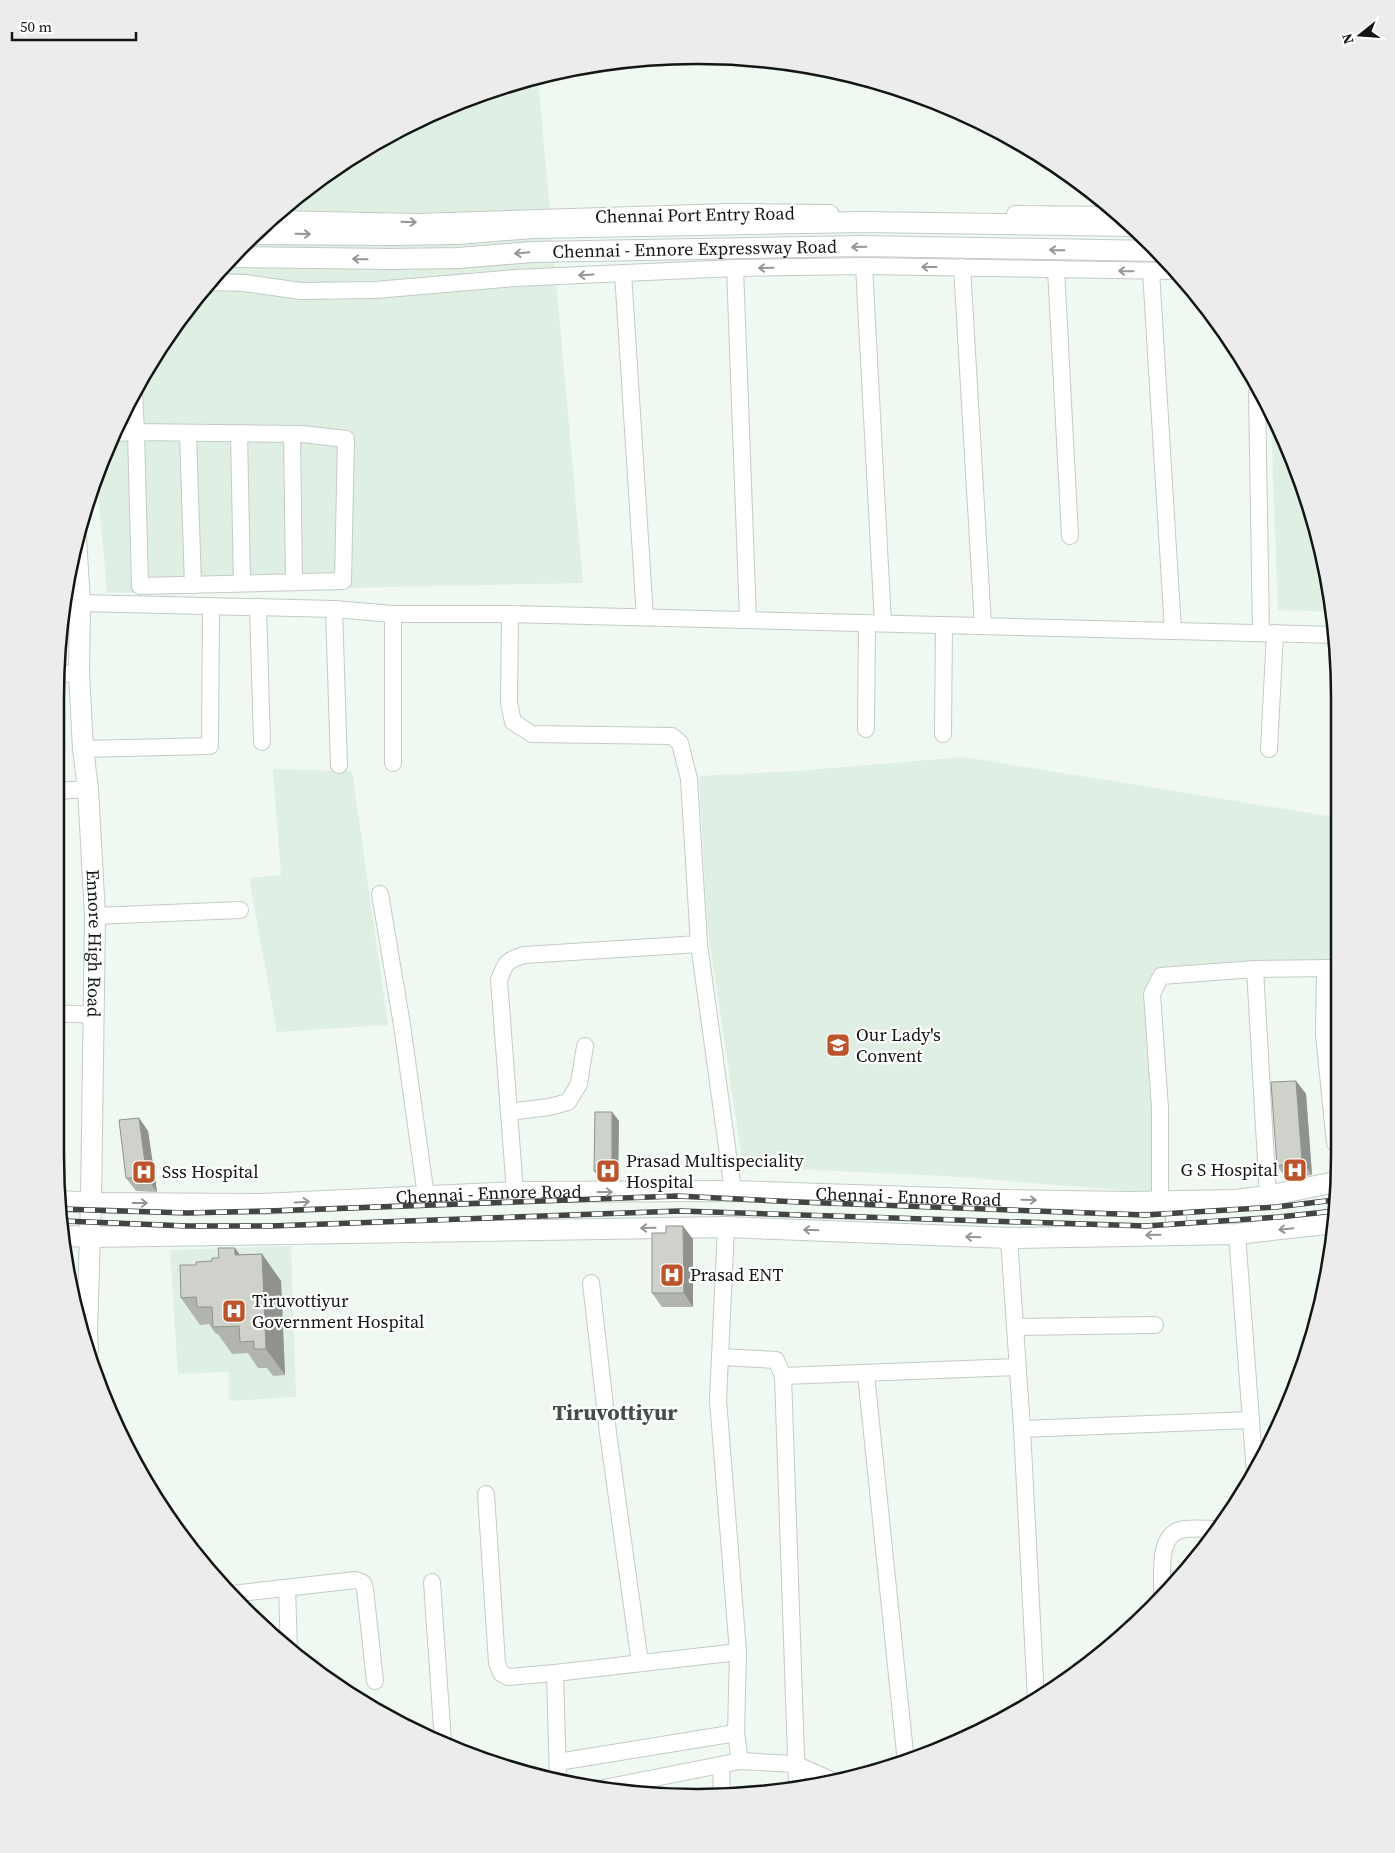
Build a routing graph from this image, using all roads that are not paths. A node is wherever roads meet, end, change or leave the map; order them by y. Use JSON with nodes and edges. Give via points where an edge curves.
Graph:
{"nodes":[{"id":1,"x":1108,"y":215,"type":"edge"},
{"id":2,"x":282,"y":219,"type":"edge"},
{"id":3,"x":1120,"y":226,"type":"edge"},
{"id":4,"x":266,"y":234,"type":"edge"},
{"id":5,"x":1148,"y":251,"type":"edge"},
{"id":6,"x":241,"y":258,"type":"edge"},
{"id":7,"x":864,"y":266,"type":"junction"},
{"id":8,"x":962,"y":267,"type":"junction"},
{"id":9,"x":735,"y":268,"type":"junction"},
{"id":10,"x":1056,"y":269,"type":"junction"},
{"id":11,"x":1166,"y":271,"type":"edge"},
{"id":12,"x":1151,"y":272,"type":"junction"},
{"id":13,"x":623,"y":273,"type":"junction"},
{"id":14,"x":219,"y":282,"type":"edge"},
{"id":15,"x":1257,"y":402,"type":"edge"},
{"id":16,"x":135,"y":407,"type":"edge"},
{"id":17,"x":136,"y":432,"type":"junction"},
{"id":18,"x":122,"y":433,"type":"edge"},
{"id":19,"x":188,"y":433,"type":"junction"},
{"id":20,"x":239,"y":433,"type":"junction"},
{"id":21,"x":292,"y":434,"type":"junction"},
{"id":22,"x":1070,"y":536,"type":"dead end"},
{"id":23,"x":76,"y":573,"type":"edge"},
{"id":24,"x":294,"y":582,"type":"junction"},
{"id":25,"x":242,"y":583,"type":"junction"},
{"id":26,"x":193,"y":585,"type":"junction"},
{"id":27,"x":80,"y":603,"type":"junction"},
{"id":28,"x":211,"y":606,"type":"junction"},
{"id":29,"x":258,"y":607,"type":"junction"},
{"id":30,"x":334,"y":609,"type":"junction"},
{"id":31,"x":393,"y":614,"type":"junction"},
{"id":32,"x":510,"y":614,"type":"junction"},
{"id":33,"x":646,"y":617,"type":"junction"},
{"id":34,"x":748,"y":619,"type":"junction"},
{"id":35,"x":875,"y":623,"type":"junction"},
{"id":36,"x":944,"y":625,"type":"junction"},
{"id":37,"x":983,"y":626,"type":"junction"},
{"id":38,"x":1172,"y":631,"type":"junction"},
{"id":39,"x":1268,"y":633,"type":"junction"},
{"id":40,"x":1328,"y":635,"type":"edge"},
{"id":41,"x":79,"y":673,"type":"junction"},
{"id":42,"x":65,"y":674,"type":"edge"},
{"id":43,"x":866,"y":729,"type":"dead end"},
{"id":44,"x":942,"y":734,"type":"dead end"},
{"id":45,"x":262,"y":742,"type":"dead end"},
{"id":46,"x":83,"y":749,"type":"junction"},
{"id":47,"x":1269,"y":749,"type":"dead end"},
{"id":48,"x":393,"y":763,"type":"dead end"},
{"id":49,"x":339,"y":765,"type":"dead end"},
{"id":50,"x":88,"y":789,"type":"junction"},
{"id":51,"x":64,"y":790,"type":"edge"},
{"id":52,"x":380,"y":894,"type":"dead end"},
{"id":53,"x":240,"y":910,"type":"dead end"},
{"id":54,"x":95,"y":916,"type":"junction"},
{"id":55,"x":700,"y":944,"type":"junction"},
{"id":56,"x":1330,"y":968,"type":"edge"},
{"id":57,"x":1255,"y":969,"type":"junction"},
{"id":58,"x":64,"y":1013,"type":"edge"},
{"id":59,"x":94,"y":1015,"type":"junction"},
{"id":60,"x":585,"y":1046,"type":"dead end"},
{"id":61,"x":1331,"y":1111,"type":"edge"},
{"id":62,"x":509,"y":1112,"type":"junction"},
{"id":63,"x":1330,"y":1183,"type":"edge"},
{"id":64,"x":733,"y":1191,"type":"junction"},
{"id":65,"x":515,"y":1192,"type":"junction"},
{"id":66,"x":426,"y":1196,"type":"junction"},
{"id":67,"x":1268,"y":1196,"type":"junction"},
{"id":68,"x":65,"y":1201,"type":"edge"},
{"id":69,"x":1168,"y":1201,"type":"junction"},
{"id":70,"x":91,"y":1203,"type":"junction"},
{"id":71,"x":1327,"y":1224,"type":"edge"},
{"id":72,"x":726,"y":1227,"type":"junction"},
{"id":73,"x":1237,"y":1234,"type":"junction"},
{"id":74,"x":1176,"y":1235,"type":"junction"},
{"id":75,"x":69,"y":1236,"type":"edge"},
{"id":76,"x":89,"y":1237,"type":"junction"},
{"id":77,"x":1010,"y":1238,"type":"junction"},
{"id":78,"x":590,"y":1283,"type":"dead end"},
{"id":79,"x":1155,"y":1325,"type":"dead end"},
{"id":80,"x":87,"y":1327,"type":"edge"},
{"id":81,"x":1014,"y":1328,"type":"junction"},
{"id":82,"x":720,"y":1357,"type":"junction"},
{"id":83,"x":1017,"y":1367,"type":"junction"},
{"id":84,"x":866,"y":1374,"type":"junction"},
{"id":85,"x":783,"y":1376,"type":"junction"},
{"id":86,"x":1251,"y":1420,"type":"junction"},
{"id":87,"x":1022,"y":1430,"type":"junction"},
{"id":88,"x":1254,"y":1458,"type":"edge"},
{"id":89,"x":486,"y":1494,"type":"dead end"},
{"id":90,"x":1209,"y":1529,"type":"edge"},
{"id":91,"x":432,"y":1582,"type":"dead end"},
{"id":92,"x":1162,"y":1586,"type":"edge"},
{"id":93,"x":287,"y":1588,"type":"junction"},
{"id":94,"x":239,"y":1593,"type":"edge"},
{"id":95,"x":289,"y":1639,"type":"edge"},
{"id":96,"x":738,"y":1652,"type":"junction"},
{"id":97,"x":640,"y":1663,"type":"junction"},
{"id":98,"x":555,"y":1673,"type":"junction"},
{"id":99,"x":375,"y":1681,"type":"dead end"},
{"id":100,"x":1036,"y":1691,"type":"edge"},
{"id":101,"x":736,"y":1733,"type":"junction"},
{"id":102,"x":443,"y":1735,"type":"edge"},
{"id":103,"x":905,"y":1754,"type":"edge"},
{"id":104,"x":740,"y":1761,"type":"junction"},
{"id":105,"x":558,"y":1762,"type":"junction"},
{"id":106,"x":795,"y":1764,"type":"junction"},
{"id":107,"x":721,"y":1765,"type":"junction"},
{"id":108,"x":558,"y":1773,"type":"edge"},
{"id":109,"x":823,"y":1776,"type":"edge"},
{"id":110,"x":797,"y":1781,"type":"edge"},
{"id":111,"x":621,"y":1785,"type":"edge"},
{"id":112,"x":722,"y":1788,"type":"edge"}],
"edges":[{"from":2,"to":1,"type":"street","name":"Chennai Port Entry Road","one_way":true,"via":[[418,222],[728,212]]},
{"from":4,"to":3,"type":"main road","name":"Chennai - Ennore Expressway Road","one_way":true,"via":[[457,234],[533,228],[863,222]]},
{"from":5,"to":6,"type":"main road","name":"Chennai - Ennore Expressway Road","one_way":true,"via":[[862,246],[533,252],[429,259]]},
{"from":8,"to":7,"type":"street","one_way":true},
{"from":7,"to":9,"type":"street","one_way":true},
{"from":7,"to":35,"type":"street"},
{"from":8,"to":10,"type":"street"},
{"from":8,"to":37,"type":"street"},
{"from":9,"to":13,"type":"street"},
{"from":9,"to":34,"type":"street"},
{"from":12,"to":10,"type":"street","one_way":true},
{"from":10,"to":22,"type":"street"},
{"from":11,"to":12,"type":"street"},
{"from":12,"to":38,"type":"street"},
{"from":13,"to":14,"type":"street","one_way":true,"via":[[365,290],[301,291]]},
{"from":13,"to":33,"type":"street"},
{"from":15,"to":39,"type":"street"},
{"from":16,"to":17,"type":"street"},
{"from":17,"to":18,"type":"street"},
{"from":17,"to":19,"type":"street"},
{"from":17,"to":26,"type":"street","via":[[140,586]]},
{"from":19,"to":20,"type":"street"},
{"from":19,"to":26,"type":"street"},
{"from":20,"to":21,"type":"street"},
{"from":20,"to":25,"type":"street"},
{"from":21,"to":24,"type":"street"},
{"from":21,"to":24,"type":"street","via":[[346,439],[342,581]]},
{"from":23,"to":27,"type":"main road","name":"Ennore High Road"},
{"from":24,"to":25,"type":"street"},
{"from":25,"to":26,"type":"street"},
{"from":27,"to":28,"type":"street"},
{"from":27,"to":41,"type":"main road","name":"Ennore High Road"},
{"from":28,"to":29,"type":"street"},
{"from":28,"to":46,"type":"street","via":[[210,746]]},
{"from":29,"to":30,"type":"street"},
{"from":29,"to":45,"type":"street"},
{"from":30,"to":31,"type":"street"},
{"from":30,"to":49,"type":"street"},
{"from":31,"to":32,"type":"street"},
{"from":31,"to":48,"type":"street"},
{"from":32,"to":33,"type":"street"},
{"from":32,"to":55,"type":"street","via":[[509,703],[513,722],[522,730],[532,734],[672,736],[680,742],[689,779]]},
{"from":33,"to":34,"type":"street"},
{"from":34,"to":35,"type":"street"},
{"from":35,"to":36,"type":"street"},
{"from":35,"to":43,"type":"street"},
{"from":36,"to":37,"type":"street"},
{"from":36,"to":44,"type":"street"},
{"from":37,"to":38,"type":"street"},
{"from":38,"to":39,"type":"street"},
{"from":39,"to":40,"type":"street"},
{"from":39,"to":47,"type":"street"},
{"from":41,"to":42,"type":"street"},
{"from":41,"to":46,"type":"main road","name":"Ennore High Road"},
{"from":46,"to":50,"type":"main road","name":"Ennore High Road"},
{"from":50,"to":51,"type":"street"},
{"from":50,"to":54,"type":"main road","name":"Ennore High Road"},
{"from":52,"to":66,"type":"street"},
{"from":53,"to":54,"type":"street"},
{"from":54,"to":59,"type":"main road","name":"Ennore High Road"},
{"from":55,"to":62,"type":"street","via":[[524,955],[511,959],[503,967],[498,980]]},
{"from":55,"to":64,"type":"street"},
{"from":56,"to":57,"type":"street"},
{"from":56,"to":61,"type":"street","via":[[1324,1036]]},
{"from":57,"to":67,"type":"street"},
{"from":57,"to":69,"type":"street","via":[[1161,976],[1152,994]]},
{"from":58,"to":59,"type":"street"},
{"from":59,"to":70,"type":"main road","name":"Ennore High Road"},
{"from":60,"to":62,"type":"street","via":[[578,1084],[568,1102],[549,1108]]},
{"from":62,"to":65,"type":"street"},
{"from":63,"to":67,"type":"main road","name":"Chennai - Ennore Road"},
{"from":65,"to":64,"type":"main road","name":"Chennai - Ennore Road","one_way":true},
{"from":64,"to":69,"type":"main road","name":"Chennai - Ennore Road","one_way":true,"via":[[1004,1200]]},
{"from":65,"to":66,"type":"main road","name":"Chennai - Ennore Road"},
{"from":70,"to":66,"type":"main road","name":"Chennai - Ennore Road","one_way":true,"via":[[260,1204]]},
{"from":67,"to":69,"type":"main road","name":"Chennai - Ennore Road"},
{"from":68,"to":70,"type":"main road","name":"Chennai - Ennore Road"},
{"from":69,"to":74,"type":"main road"},
{"from":70,"to":76,"type":"main road","name":"Ennore High Road"},
{"from":71,"to":73,"type":"main road","name":"Chennai - Ennore Road","one_way":true},
{"from":72,"to":76,"type":"main road","name":"Chennai - Ennore Road","one_way":true},
{"from":77,"to":72,"type":"main road","name":"Chennai - Ennore Road","one_way":true},
{"from":72,"to":82,"type":"street"},
{"from":73,"to":74,"type":"main road","name":"Chennai - Ennore Road"},
{"from":73,"to":86,"type":"street"},
{"from":74,"to":77,"type":"main road","name":"Chennai - Ennore Road","one_way":true},
{"from":75,"to":76,"type":"main road","name":"Chennai - Ennore Road"},
{"from":76,"to":80,"type":"main road","name":"Ennore High Road"},
{"from":77,"to":81,"type":"street"},
{"from":78,"to":97,"type":"street"},
{"from":79,"to":81,"type":"street"},
{"from":81,"to":83,"type":"street"},
{"from":82,"to":85,"type":"street","via":[[776,1360]]},
{"from":82,"to":96,"type":"street","via":[[718,1400]]},
{"from":83,"to":84,"type":"street"},
{"from":83,"to":87,"type":"street"},
{"from":84,"to":85,"type":"street"},
{"from":84,"to":103,"type":"street"},
{"from":85,"to":106,"type":"street"},
{"from":86,"to":87,"type":"street"},
{"from":86,"to":88,"type":"street"},
{"from":87,"to":100,"type":"street"},
{"from":89,"to":98,"type":"street","via":[[497,1664],[501,1673],[508,1677]]},
{"from":90,"to":92,"type":"street","via":[[1183,1529],[1171,1535],[1163,1546]]},
{"from":91,"to":102,"type":"street"},
{"from":93,"to":94,"type":"street"},
{"from":93,"to":95,"type":"street"},
{"from":93,"to":99,"type":"street","via":[[356,1580],[363,1583]]},
{"from":96,"to":97,"type":"street"},
{"from":96,"to":101,"type":"street"},
{"from":97,"to":98,"type":"street"},
{"from":98,"to":105,"type":"street"},
{"from":101,"to":104,"type":"street"},
{"from":101,"to":105,"type":"street"},
{"from":104,"to":106,"type":"street"},
{"from":104,"to":107,"type":"street"},
{"from":105,"to":108,"type":"street"},
{"from":106,"to":109,"type":"street"},
{"from":106,"to":110,"type":"street"},
{"from":107,"to":111,"type":"street"},
{"from":107,"to":112,"type":"street"}]}
